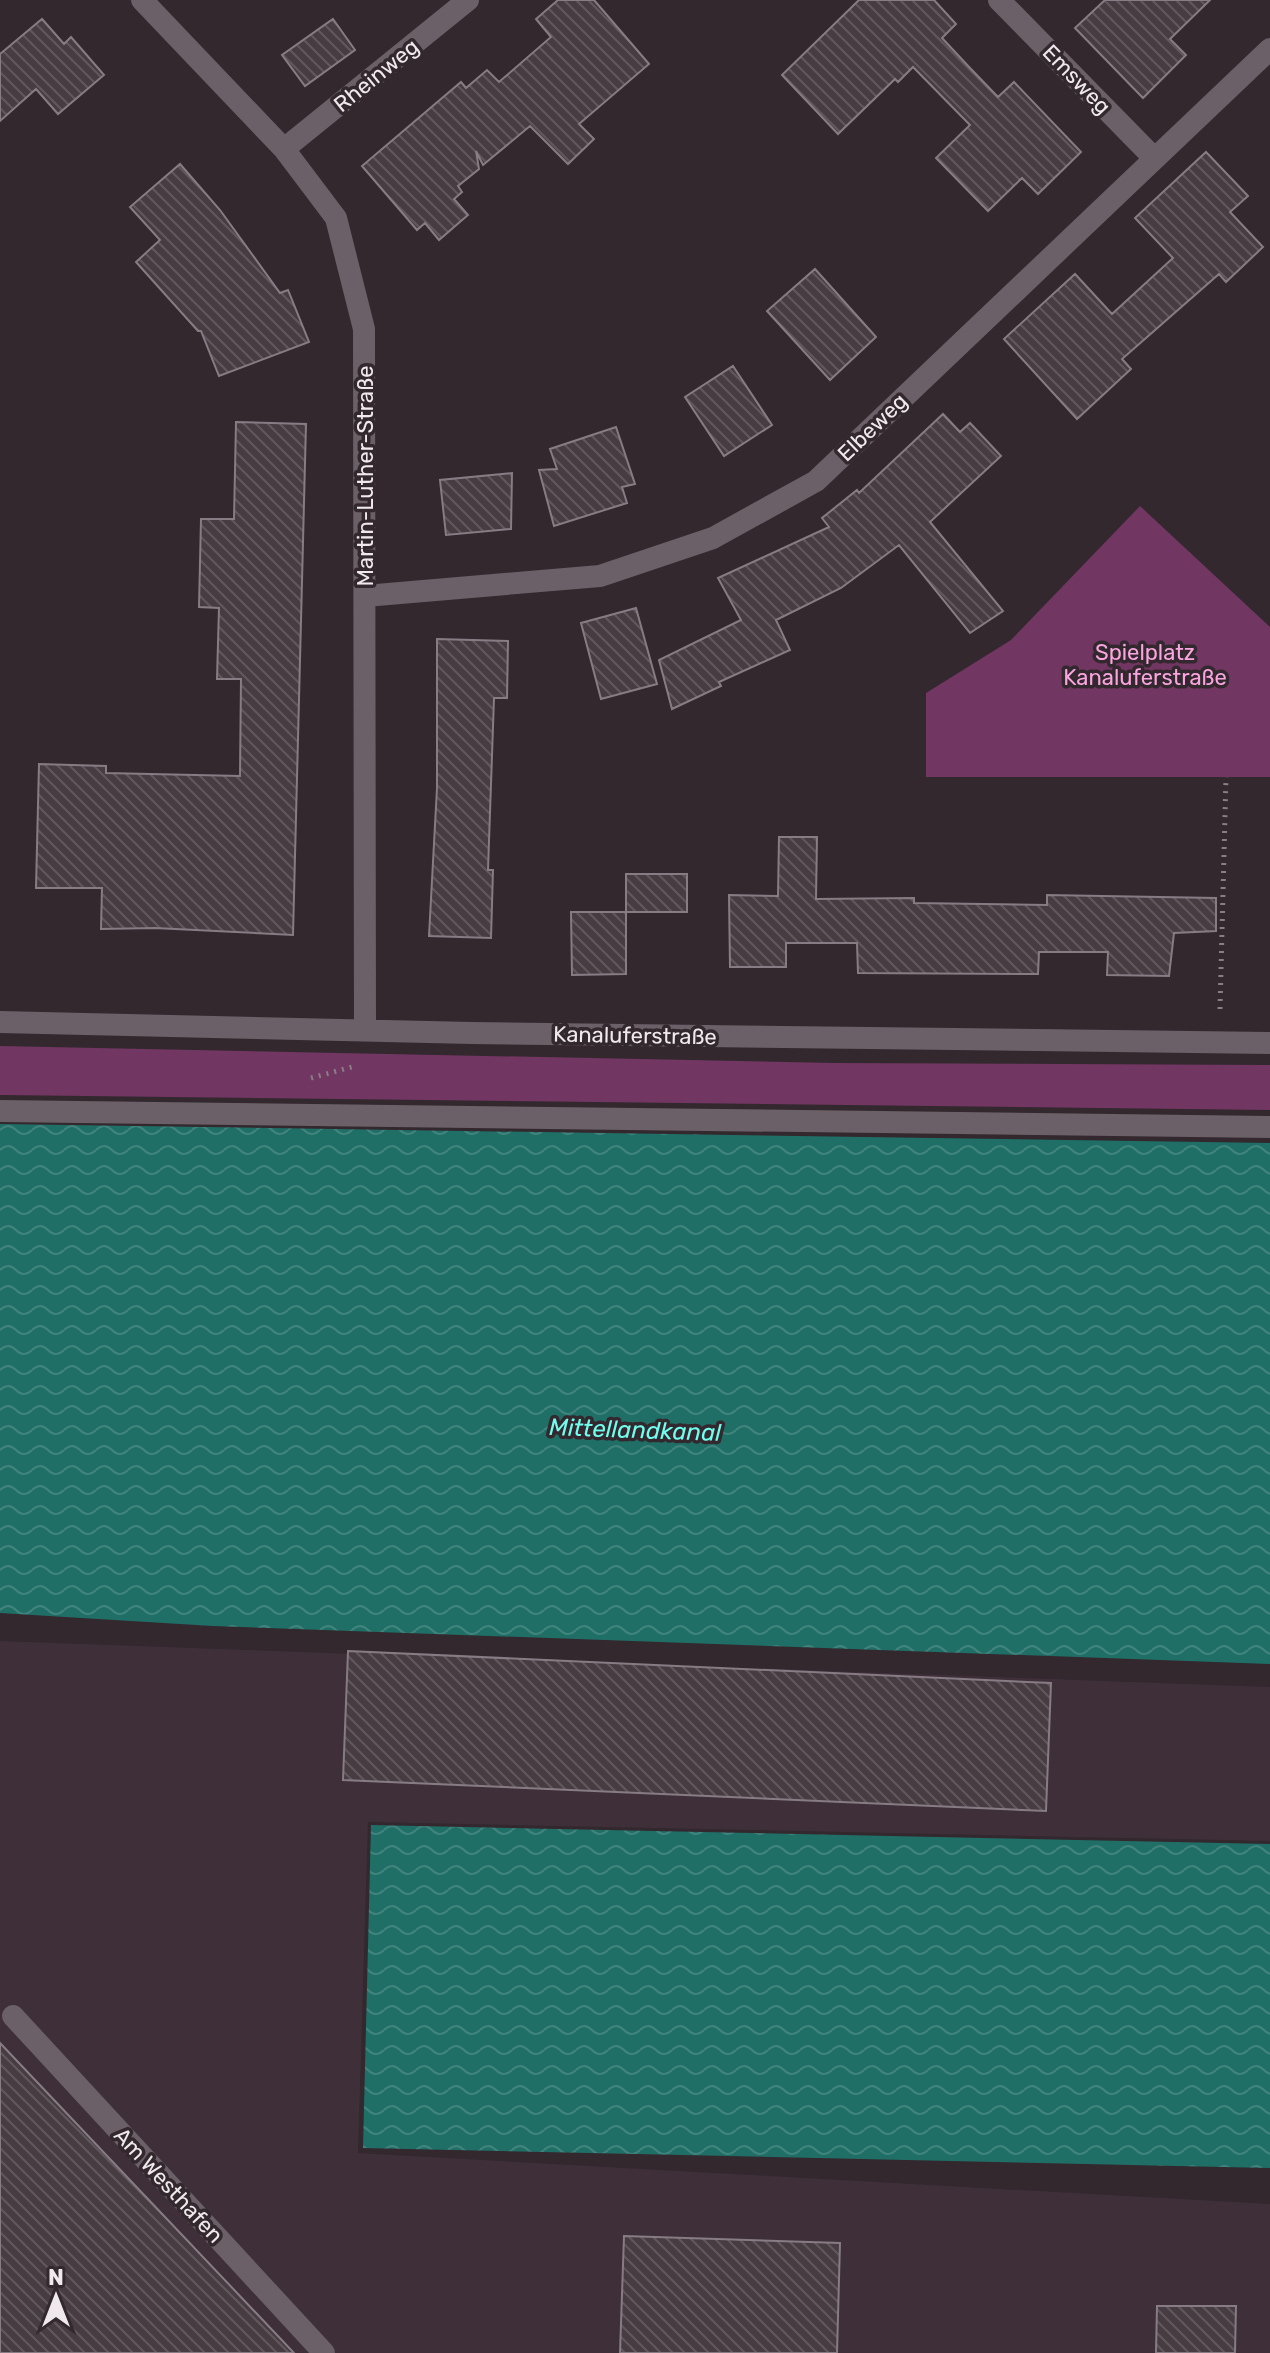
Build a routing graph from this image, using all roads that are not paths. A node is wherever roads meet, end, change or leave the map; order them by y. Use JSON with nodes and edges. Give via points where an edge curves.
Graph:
{"nodes":[{"id":1,"x":142,"y":0,"type":"edge"},
{"id":2,"x":468,"y":0,"type":"edge"},
{"id":3,"x":999,"y":0,"type":"edge"},
{"id":4,"x":1270,"y":49,"type":"edge"},
{"id":5,"x":284,"y":149,"type":"junction"},
{"id":6,"x":1154,"y":158,"type":"junction"},
{"id":7,"x":365,"y":596,"type":"junction"},
{"id":8,"x":0,"y":1022,"type":"edge"},
{"id":9,"x":365,"y":1030,"type":"junction"},
{"id":10,"x":1270,"y":1043,"type":"edge"},
{"id":11,"x":0,"y":1111,"type":"edge"},
{"id":12,"x":1270,"y":1127,"type":"edge"},
{"id":13,"x":13,"y":2016,"type":"dead end"},
{"id":14,"x":324,"y":2353,"type":"edge"}],
"edges":[{"from":1,"to":5,"type":"street","name":"Martin-Luther-Straße"},
{"from":2,"to":5,"type":"street","name":"Rheinweg"},
{"from":3,"to":6,"type":"street","name":"Emsweg"},
{"from":4,"to":6,"type":"street","name":"Elbeweg"},
{"from":5,"to":7,"type":"street","name":"Martin-Luther-Straße","via":[[336,218],[364,329]]},
{"from":6,"to":7,"type":"street","name":"Elbeweg","via":[[816,481],[713,538],[600,576]]},
{"from":7,"to":9,"type":"street","name":"Martin-Luther-Straße"},
{"from":8,"to":9,"type":"street","name":"Kanaluferstraße"},
{"from":9,"to":10,"type":"street","name":"Kanaluferstraße"},
{"from":11,"to":12,"type":"street"},
{"from":13,"to":14,"type":"street","name":"Am Westhafen"}]}
